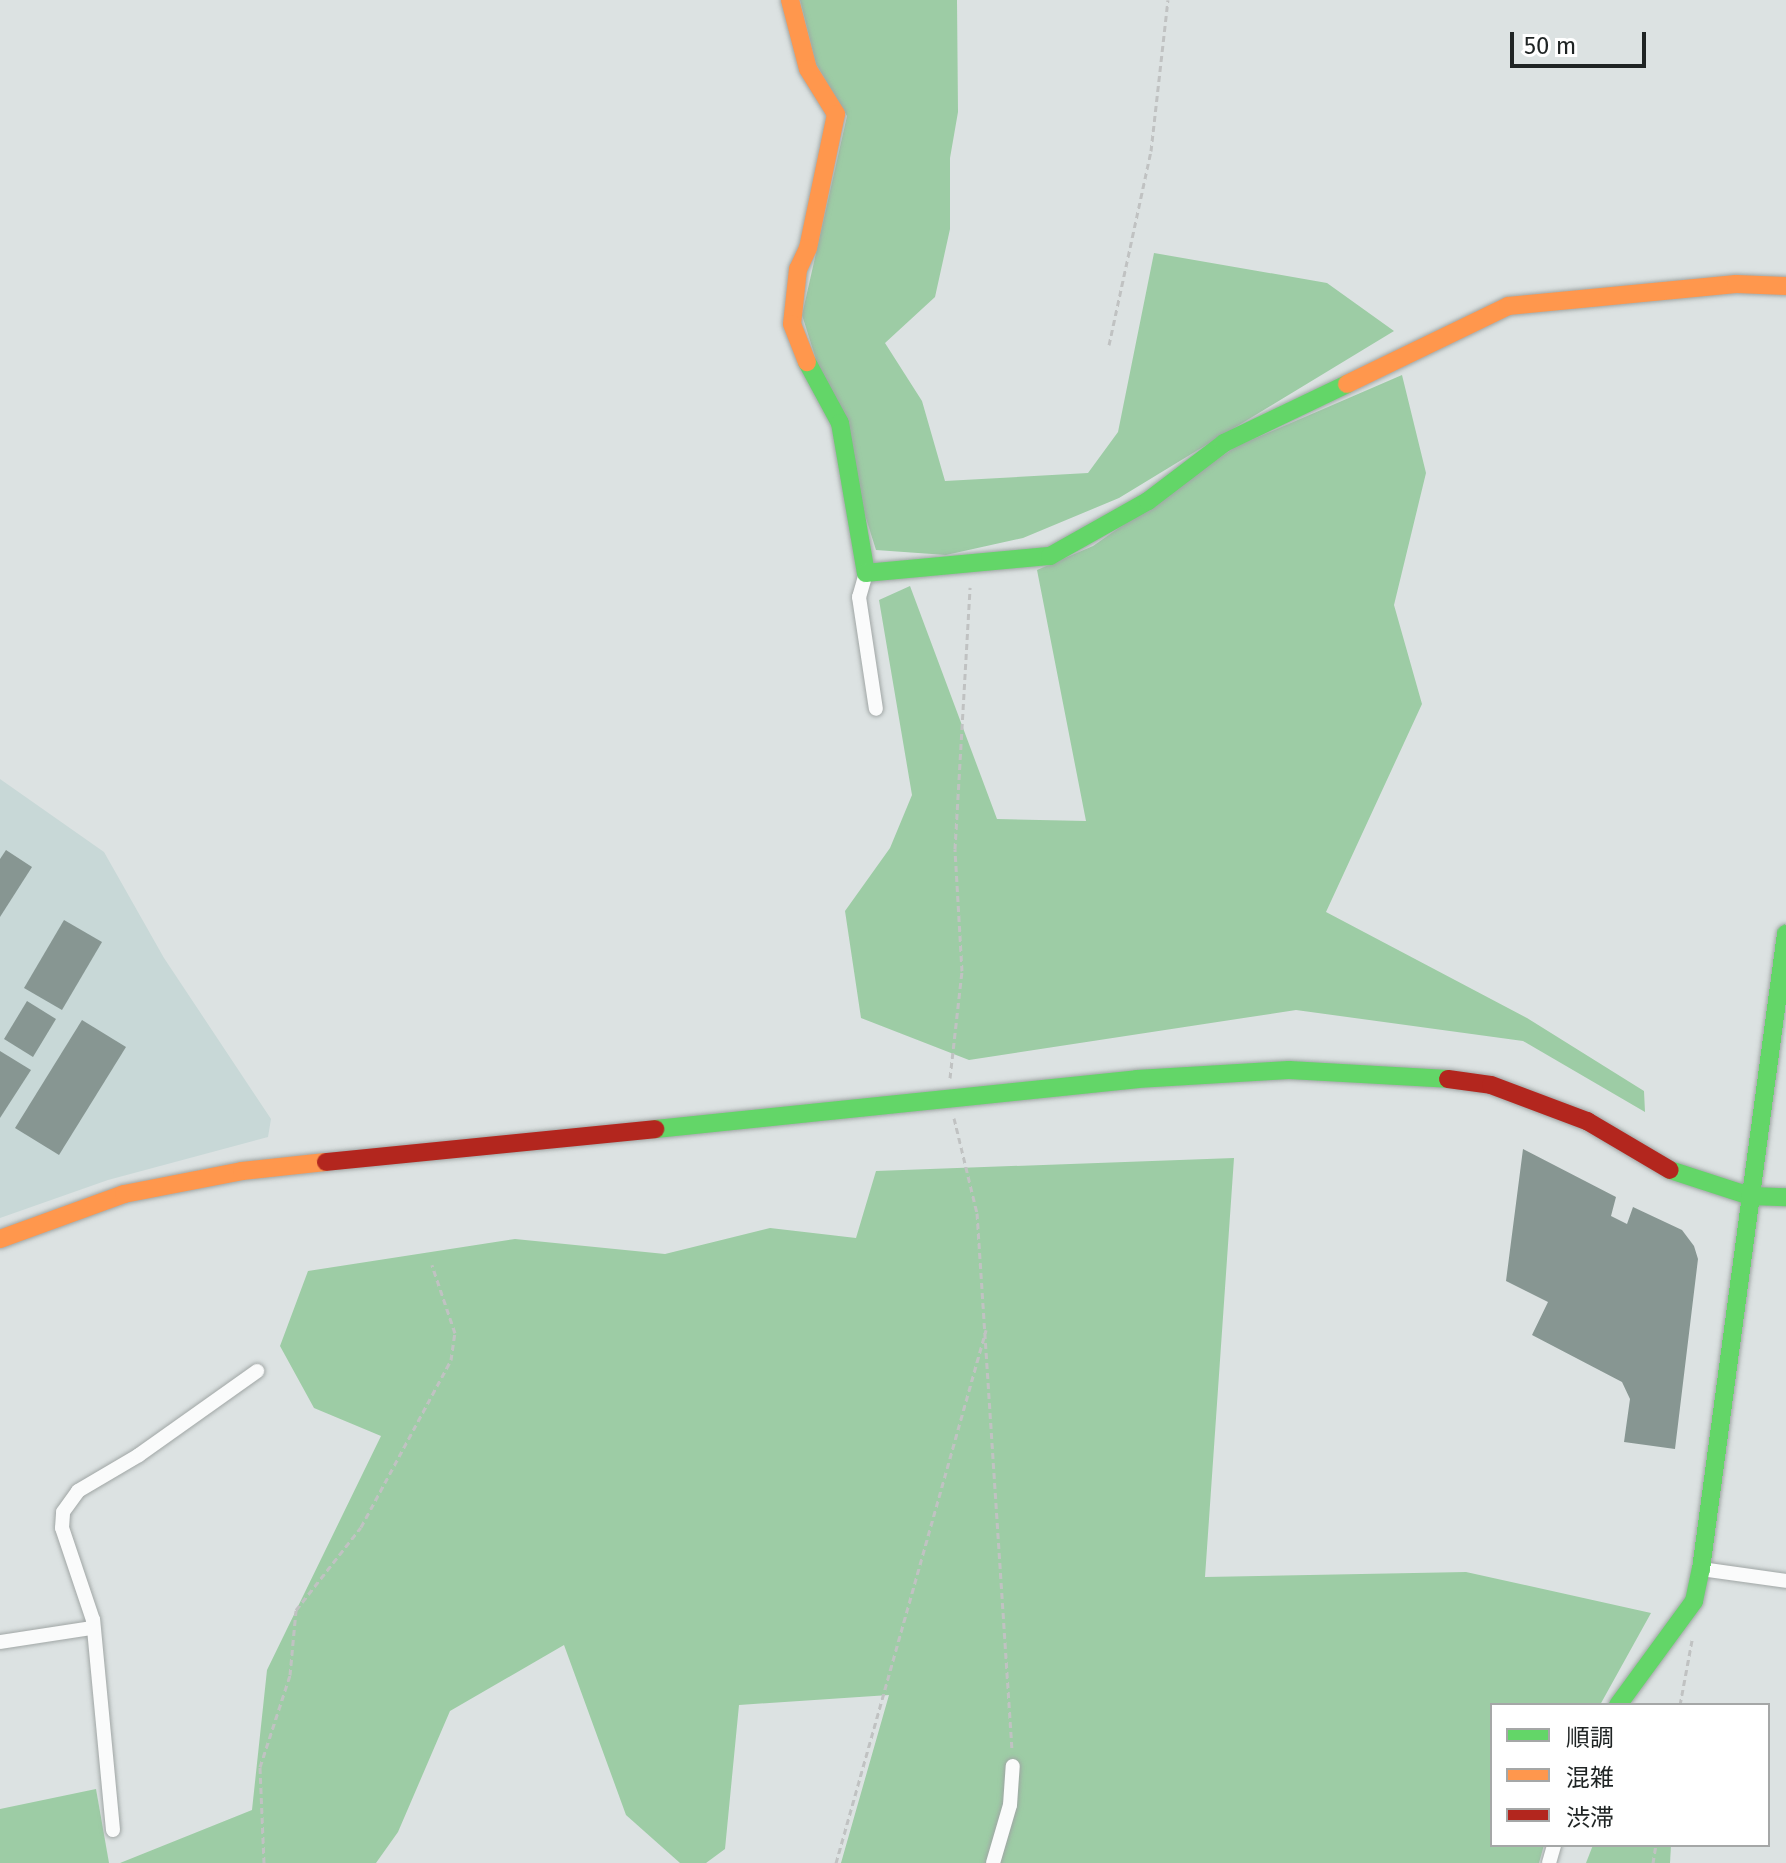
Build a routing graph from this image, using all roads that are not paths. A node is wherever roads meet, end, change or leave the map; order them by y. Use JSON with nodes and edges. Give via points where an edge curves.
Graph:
{"nodes":[{"id":1,"x":790,"y":0,"type":"edge"},
{"id":2,"x":1786,"y":286,"type":"edge"},
{"id":3,"x":866,"y":573,"type":"junction"},
{"id":4,"x":876,"y":709,"type":"dead end"},
{"id":5,"x":1786,"y":934,"type":"edge"},
{"id":6,"x":1750,"y":1196,"type":"junction"},
{"id":7,"x":1786,"y":1197,"type":"edge"},
{"id":8,"x":0,"y":1239,"type":"edge"},
{"id":9,"x":257,"y":1371,"type":"dead end"},
{"id":10,"x":1701,"y":1569,"type":"junction"},
{"id":11,"x":1786,"y":1581,"type":"edge"},
{"id":12,"x":92,"y":1628,"type":"junction"},
{"id":13,"x":0,"y":1642,"type":"edge"},
{"id":14,"x":1619,"y":1703,"type":"edge"},
{"id":15,"x":1013,"y":1766,"type":"road end"},
{"id":16,"x":113,"y":1830,"type":"dead end"},
{"id":17,"x":993,"y":1863,"type":"edge"}],
"edges":[{"from":1,"to":3,"type":"street","via":[[808,69],[836,114],[808,248],[798,269],[792,324],[797,344],[840,423]]},
{"from":2,"to":3,"type":"street","via":[[1736,284],[1508,306],[1224,443],[1148,501],[1075,545],[1027,561]]},
{"from":3,"to":4,"type":"street","via":[[859,597]]},
{"from":5,"to":6,"type":"street"},
{"from":6,"to":7,"type":"street"},
{"from":6,"to":8,"type":"street","via":[[1676,1173],[1541,1101],[1437,1077],[1274,1071],[952,1097],[242,1171],[124,1194]]},
{"from":6,"to":10,"type":"street"},
{"from":9,"to":12,"type":"street","via":[[67,1499],[62,1528],[90,1604]]},
{"from":10,"to":11,"type":"street"},
{"from":10,"to":14,"type":"street","via":[[1694,1601]]},
{"from":12,"to":13,"type":"street"},
{"from":12,"to":16,"type":"street"},
{"from":15,"to":17,"type":"street","via":[[1010,1805]]}]}
